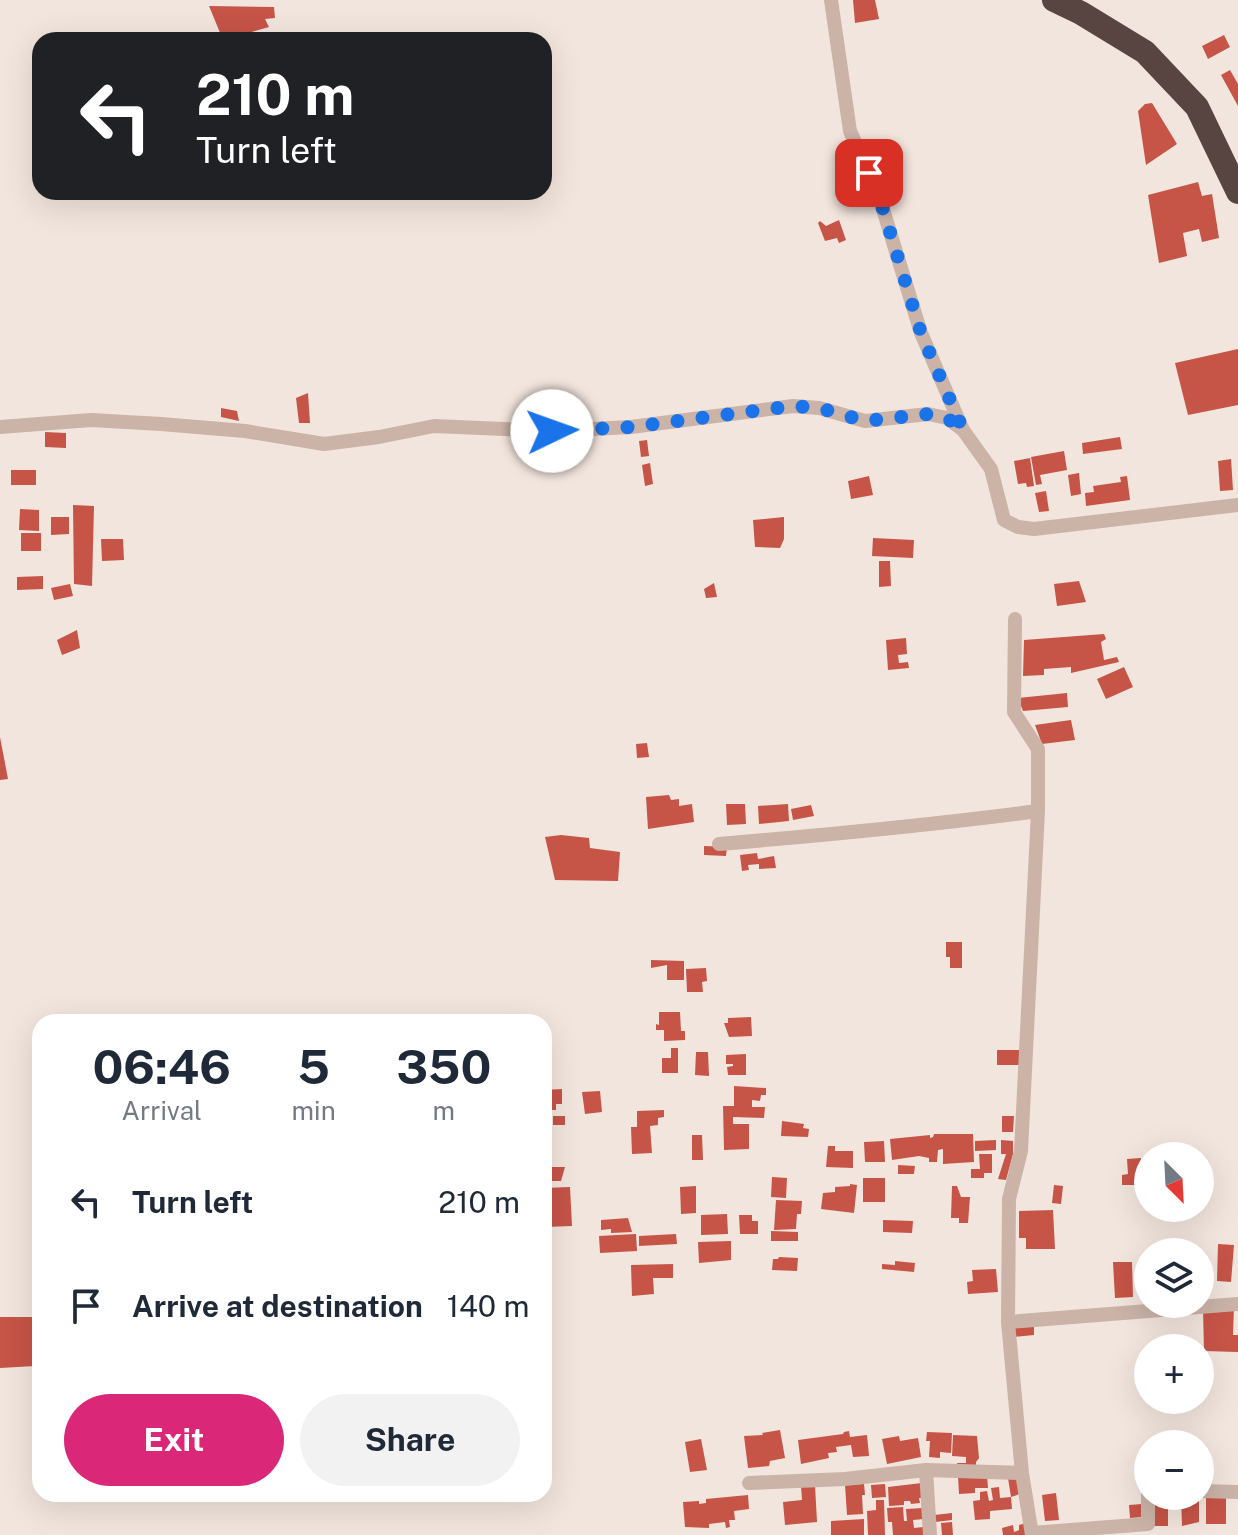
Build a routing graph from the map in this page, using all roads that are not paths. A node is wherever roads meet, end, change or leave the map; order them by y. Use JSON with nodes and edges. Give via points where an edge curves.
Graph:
{"nodes":[{"id":1,"x":831,"y":0,"type":"edge"},
{"id":2,"x":1054,"y":0,"type":"edge"},
{"id":3,"x":1238,"y":192,"type":"edge"},
{"id":4,"x":0,"y":427,"type":"edge"},
{"id":5,"x":963,"y":430,"type":"junction"},
{"id":6,"x":1238,"y":505,"type":"edge"},
{"id":7,"x":1015,"y":619,"type":"dead end"},
{"id":8,"x":1038,"y":811,"type":"junction"},
{"id":9,"x":719,"y":844,"type":"dead end"},
{"id":10,"x":1238,"y":1304,"type":"edge"},
{"id":11,"x":1008,"y":1322,"type":"junction"},
{"id":12,"x":926,"y":1470,"type":"junction"},
{"id":13,"x":1022,"y":1473,"type":"junction"},
{"id":14,"x":749,"y":1483,"type":"dead end"},
{"id":15,"x":1214,"y":1491,"type":"edge"},
{"id":16,"x":1238,"y":1492,"type":"edge"},
{"id":17,"x":1148,"y":1510,"type":"edge"},
{"id":18,"x":1032,"y":1534,"type":"edge"},
{"id":19,"x":930,"y":1535,"type":"edge"}],
"edges":[{"from":1,"to":5,"type":"street","via":[[850,131],[878,193],[921,333]]},
{"from":2,"to":3,"type":"highway","via":[[1145,52],[1197,107]]},
{"from":4,"to":5,"type":"street","via":[[91,420],[245,431],[324,444],[434,426],[552,431],[631,427],[793,406],[865,421],[928,414],[947,418]]},
{"from":5,"to":6,"type":"street","via":[[991,469],[1004,520],[1018,527]]},
{"from":7,"to":8,"type":"street","via":[[1014,712],[1038,749]]},
{"from":8,"to":9,"type":"street"},
{"from":8,"to":11,"type":"street","via":[[1021,1151],[1009,1199]]},
{"from":10,"to":11,"type":"street"},
{"from":11,"to":13,"type":"street"},
{"from":12,"to":13,"type":"street"},
{"from":12,"to":14,"type":"street"},
{"from":12,"to":19,"type":"street"},
{"from":13,"to":18,"type":"street"},
{"from":15,"to":16,"type":"street"},
{"from":17,"to":18,"type":"street","via":[[1148,1524]]}]}
